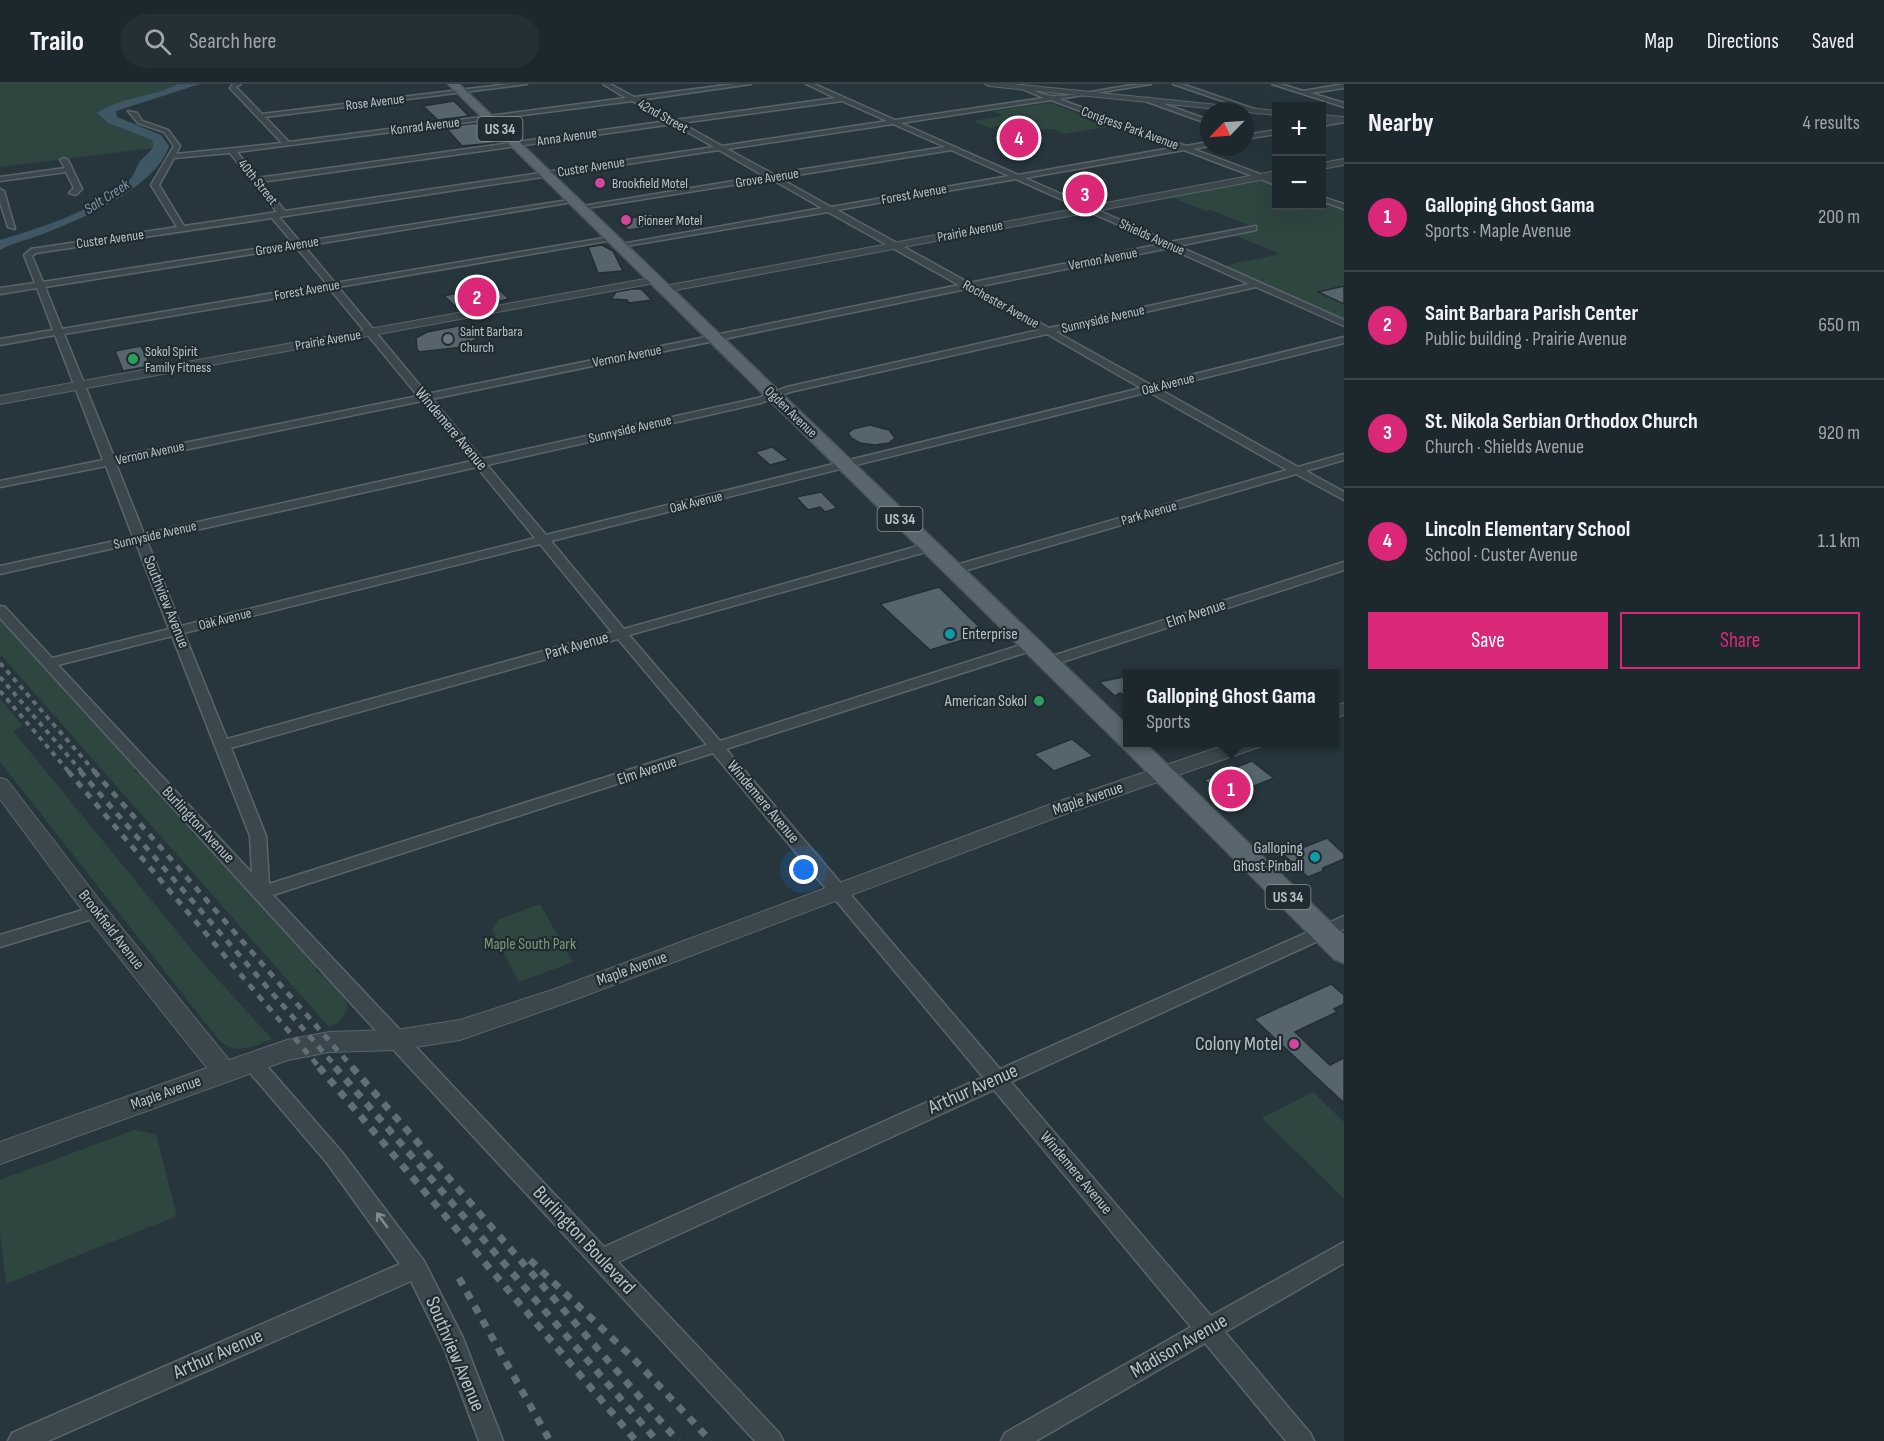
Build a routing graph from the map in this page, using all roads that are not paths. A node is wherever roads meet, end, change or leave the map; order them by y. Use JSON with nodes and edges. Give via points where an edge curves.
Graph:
{"nodes":[{"id":1,"x":235,"y":84,"type":"edge"},
{"id":2,"x":524,"y":84,"type":"edge"},
{"id":3,"x":606,"y":84,"type":"edge"},
{"id":4,"x":748,"y":84,"type":"edge"},
{"id":5,"x":809,"y":84,"type":"edge"},
{"id":6,"x":989,"y":84,"type":"edge"},
{"id":7,"x":1013,"y":84,"type":"edge"},
{"id":8,"x":1077,"y":84,"type":"edge"},
{"id":9,"x":1148,"y":84,"type":"edge"},
{"id":10,"x":1176,"y":84,"type":"edge"},
{"id":11,"x":1275,"y":84,"type":"edge"},
{"id":12,"x":1344,"y":86,"type":"edge"},
{"id":13,"x":1022,"y":87,"type":"junction"},
{"id":14,"x":457,"y":88,"type":"edge"},
{"id":15,"x":1302,"y":92,"type":"junction"},
{"id":16,"x":1087,"y":93,"type":"junction"},
{"id":17,"x":633,"y":99,"type":"junction"},
{"id":18,"x":842,"y":99,"type":"junction"},
{"id":19,"x":1052,"y":99,"type":"junction"},
{"id":20,"x":1148,"y":100,"type":"junction"},
{"id":21,"x":1344,"y":105,"type":"edge"},
{"id":22,"x":130,"y":112,"type":"dead end"},
{"id":23,"x":1260,"y":112,"type":"junction"},
{"id":24,"x":1272,"y":113,"type":"edge"},
{"id":25,"x":261,"y":116,"type":"junction"},
{"id":26,"x":488,"y":118,"type":"junction"},
{"id":27,"x":1326,"y":118,"type":"edge"},
{"id":28,"x":1200,"y":119,"type":"edge"},
{"id":29,"x":1344,"y":120,"type":"edge"},
{"id":30,"x":674,"y":122,"type":"junction"},
{"id":31,"x":895,"y":122,"type":"junction"},
{"id":32,"x":1326,"y":123,"type":"edge"},
{"id":33,"x":1272,"y":133,"type":"edge"},
{"id":34,"x":1254,"y":135,"type":"edge"},
{"id":35,"x":287,"y":144,"type":"junction"},
{"id":36,"x":515,"y":144,"type":"junction"},
{"id":37,"x":1200,"y":146,"type":"edge"},
{"id":38,"x":720,"y":148,"type":"junction"},
{"id":39,"x":952,"y":148,"type":"junction"},
{"id":40,"x":1185,"y":148,"type":"junction"},
{"id":41,"x":232,"y":151,"type":"junction"},
{"id":42,"x":174,"y":156,"type":"junction"},
{"id":43,"x":64,"y":160,"type":"dead end"},
{"id":44,"x":1344,"y":162,"type":"edge"},
{"id":45,"x":1326,"y":165,"type":"edge"},
{"id":46,"x":69,"y":170,"type":"junction"},
{"id":47,"x":546,"y":174,"type":"junction"},
{"id":48,"x":1272,"y":175,"type":"edge"},
{"id":49,"x":771,"y":177,"type":"junction"},
{"id":50,"x":1016,"y":177,"type":"junction"},
{"id":51,"x":1263,"y":177,"type":"junction"},
{"id":52,"x":0,"y":179,"type":"edge"},
{"id":53,"x":256,"y":180,"type":"junction"},
{"id":54,"x":1272,"y":180,"type":"edge"},
{"id":55,"x":73,"y":193,"type":"dead end"},
{"id":56,"x":1,"y":195,"type":"edge"},
{"id":57,"x":1326,"y":200,"type":"edge"},
{"id":58,"x":578,"y":204,"type":"junction"},
{"id":59,"x":1344,"y":207,"type":"edge"},
{"id":60,"x":829,"y":209,"type":"junction"},
{"id":61,"x":1089,"y":209,"type":"junction"},
{"id":62,"x":279,"y":214,"type":"junction"},
{"id":63,"x":12,"y":227,"type":"dead end"},
{"id":64,"x":1253,"y":228,"type":"dead end"},
{"id":65,"x":182,"y":229,"type":"junction"},
{"id":66,"x":617,"y":242,"type":"junction"},
{"id":67,"x":297,"y":245,"type":"junction"},
{"id":68,"x":1172,"y":245,"type":"junction"},
{"id":69,"x":894,"y":246,"type":"junction"},
{"id":70,"x":34,"y":251,"type":"joint"},
{"id":71,"x":660,"y":284,"type":"junction"},
{"id":72,"x":1258,"y":284,"type":"junction"},
{"id":73,"x":40,"y":285,"type":"junction"},
{"id":74,"x":331,"y":286,"type":"junction"},
{"id":75,"x":969,"y":286,"type":"junction"},
{"id":76,"x":0,"y":291,"type":"edge"},
{"id":77,"x":1344,"y":323,"type":"edge"},
{"id":78,"x":1051,"y":331,"type":"junction"},
{"id":79,"x":58,"y":332,"type":"junction"},
{"id":80,"x":370,"y":332,"type":"junction"},
{"id":81,"x":716,"y":339,"type":"junction"},
{"id":82,"x":1344,"y":340,"type":"edge"},
{"id":83,"x":0,"y":342,"type":"edge"},
{"id":84,"x":80,"y":385,"type":"junction"},
{"id":85,"x":1152,"y":388,"type":"junction"},
{"id":86,"x":774,"y":395,"type":"junction"},
{"id":87,"x":425,"y":397,"type":"junction"},
{"id":88,"x":0,"y":400,"type":"edge"},
{"id":89,"x":1344,"y":457,"type":"edge"},
{"id":90,"x":110,"y":461,"type":"junction"},
{"id":91,"x":479,"y":462,"type":"junction"},
{"id":92,"x":845,"y":465,"type":"junction"},
{"id":93,"x":1297,"y":471,"type":"junction"},
{"id":94,"x":0,"y":484,"type":"edge"},
{"id":95,"x":1344,"y":497,"type":"edge"},
{"id":96,"x":141,"y":538,"type":"junction"},
{"id":97,"x":543,"y":540,"type":"junction"},
{"id":98,"x":929,"y":547,"type":"junction"},
{"id":99,"x":1344,"y":566,"type":"edge"},
{"id":100,"x":0,"y":570,"type":"edge"},
{"id":101,"x":953,"y":570,"type":"junction"},
{"id":102,"x":0,"y":610,"type":"edge"},
{"id":103,"x":178,"y":631,"type":"junction"},
{"id":104,"x":621,"y":634,"type":"junction"},
{"id":105,"x":1032,"y":646,"type":"junction"},
{"id":106,"x":1048,"y":662,"type":"junction"},
{"id":107,"x":48,"y":663,"type":"junction"},
{"id":108,"x":1123,"y":735,"type":"edge"},
{"id":109,"x":224,"y":745,"type":"junction"},
{"id":110,"x":1135,"y":747,"type":"edge"},
{"id":111,"x":1240,"y":747,"type":"edge"},
{"id":112,"x":718,"y":748,"type":"junction"},
{"id":113,"x":1161,"y":774,"type":"junction"},
{"id":114,"x":0,"y":785,"type":"edge"},
{"id":115,"x":839,"y":891,"type":"junction"},
{"id":116,"x":261,"y":893,"type":"junction"},
{"id":117,"x":96,"y":912,"type":"junction"},
{"id":118,"x":1334,"y":926,"type":"edge"},
{"id":119,"x":0,"y":941,"type":"edge"},
{"id":120,"x":1344,"y":952,"type":"edge"},
{"id":121,"x":396,"y":1040,"type":"junction"},
{"id":122,"x":252,"y":1062,"type":"junction"},
{"id":123,"x":224,"y":1072,"type":"junction"},
{"id":124,"x":996,"y":1078,"type":"junction"},
{"id":125,"x":0,"y":1153,"type":"edge"},
{"id":126,"x":1344,"y":1252,"type":"edge"},
{"id":127,"x":603,"y":1258,"type":"junction"},
{"id":128,"x":416,"y":1268,"type":"junction"},
{"id":129,"x":1208,"y":1330,"type":"junction"},
{"id":130,"x":20,"y":1441,"type":"edge"},
{"id":131,"x":490,"y":1441,"type":"edge"},
{"id":132,"x":771,"y":1441,"type":"edge"},
{"id":133,"x":1014,"y":1441,"type":"edge"},
{"id":134,"x":1302,"y":1441,"type":"edge"}],
"edges":[{"from":1,"to":25,"type":"street","via":[[232,87]]},
{"from":2,"to":14,"type":"street","name":"Rose Avenue"},
{"from":3,"to":17,"type":"street","name":"42nd Street"},
{"from":4,"to":17,"type":"street","name":"Konrad Avenue"},
{"from":5,"to":18,"type":"street","name":"Shields Avenue"},
{"from":6,"to":13,"type":"street"},
{"from":7,"to":13,"type":"street","name":"Congress Park Avenue"},
{"from":8,"to":16,"type":"street"},
{"from":9,"to":16,"type":"street","name":"Custer Avenue"},
{"from":10,"to":23,"type":"street"},
{"from":11,"to":15,"type":"street"},
{"from":12,"to":15,"type":"street"},
{"from":13,"to":16,"type":"street"},
{"from":13,"to":19,"type":"street","name":"Congress Park Avenue"},
{"from":14,"to":25,"type":"street","name":"Rose Avenue"},
{"from":14,"to":26,"type":"main road","name":"Ogden Avenue","number":"US 34"},
{"from":15,"to":21,"type":"street"},
{"from":16,"to":19,"type":"street","name":"Custer Avenue"},
{"from":16,"to":20,"type":"street"},
{"from":17,"to":26,"type":"street","name":"Konrad Avenue"},
{"from":17,"to":30,"type":"street","name":"42nd Street"},
{"from":18,"to":30,"type":"street","name":"Anna Avenue"},
{"from":18,"to":31,"type":"street","name":"Shields Avenue"},
{"from":19,"to":31,"type":"street","name":"Custer Avenue"},
{"from":19,"to":40,"type":"street","name":"Congress Park Avenue"},
{"from":20,"to":23,"type":"street"},
{"from":20,"to":28,"type":"street"},
{"from":22,"to":42,"type":"street","via":[[140,122],[166,131],[177,146]]},
{"from":23,"to":24,"type":"street"},
{"from":25,"to":35,"type":"street"},
{"from":26,"to":35,"type":"street","name":"Konrad Avenue"},
{"from":26,"to":36,"type":"main road","name":"Ogden Avenue","number":"US 34"},
{"from":27,"to":29,"type":"street"},
{"from":29,"to":32,"type":"street"},
{"from":30,"to":36,"type":"street","name":"Anna Avenue"},
{"from":30,"to":38,"type":"street","name":"42nd Street"},
{"from":31,"to":38,"type":"street","name":"Custer Avenue"},
{"from":31,"to":39,"type":"street","name":"Shields Avenue"},
{"from":33,"to":34,"type":"street"},
{"from":35,"to":41,"type":"street","name":"Konrad Avenue"},
{"from":36,"to":47,"type":"main road","name":"Ogden Avenue","number":"US 34"},
{"from":36,"to":53,"type":"street","name":"Anna Avenue"},
{"from":37,"to":40,"type":"street","name":"Forest Avenue"},
{"from":38,"to":47,"type":"street","name":"Custer Avenue"},
{"from":38,"to":49,"type":"street","name":"Rochester Avenue"},
{"from":39,"to":49,"type":"street","name":"Grove Avenue"},
{"from":39,"to":50,"type":"street","name":"Shields Avenue"},
{"from":40,"to":50,"type":"street","name":"Forest Avenue"},
{"from":40,"to":51,"type":"street","name":"Congress Park Avenue"},
{"from":41,"to":42,"type":"street","name":"Konrad Avenue"},
{"from":41,"to":53,"type":"street","name":"40th Street"},
{"from":42,"to":65,"type":"street","via":[[155,185]]},
{"from":43,"to":46,"type":"street"},
{"from":44,"to":45,"type":"street"},
{"from":46,"to":52,"type":"street"},
{"from":46,"to":55,"type":"street","via":[[78,189]]},
{"from":47,"to":58,"type":"main road","name":"Ogden Avenue","number":"US 34"},
{"from":47,"to":62,"type":"street","name":"Custer Avenue"},
{"from":48,"to":51,"type":"street","name":"Prairie Avenue"},
{"from":49,"to":58,"type":"street","name":"Grove Avenue"},
{"from":49,"to":60,"type":"street","name":"Rochester Avenue"},
{"from":50,"to":60,"type":"street","name":"Forest Avenue"},
{"from":50,"to":61,"type":"street","name":"Shields Avenue"},
{"from":51,"to":54,"type":"street","name":"Congress Park Avenue"},
{"from":51,"to":61,"type":"street","name":"Prairie Avenue"},
{"from":53,"to":62,"type":"street","name":"40th Street"},
{"from":56,"to":63,"type":"street"},
{"from":57,"to":59,"type":"street"},
{"from":58,"to":66,"type":"main road","name":"Ogden Avenue","number":"US 34"},
{"from":58,"to":67,"type":"street","name":"Grove Avenue"},
{"from":60,"to":66,"type":"street","name":"Forest Avenue"},
{"from":60,"to":69,"type":"street","name":"Rochester Avenue"},
{"from":61,"to":68,"type":"street","name":"Shields Avenue"},
{"from":61,"to":69,"type":"street","name":"Prairie Avenue"},
{"from":62,"to":65,"type":"street","name":"Custer Avenue"},
{"from":62,"to":67,"type":"street","name":"Windemere Avenue"},
{"from":64,"to":68,"type":"street","name":"Vernon Avenue"},
{"from":65,"to":70,"type":"street","name":"Custer Avenue"},
{"from":66,"to":71,"type":"main road","name":"Ogden Avenue","number":"US 34"},
{"from":66,"to":74,"type":"street","name":"Forest Avenue"},
{"from":67,"to":73,"type":"street","name":"Grove Avenue"},
{"from":67,"to":74,"type":"street","name":"Windemere Avenue"},
{"from":68,"to":72,"type":"street","name":"Shields Avenue"},
{"from":68,"to":75,"type":"street","name":"Vernon Avenue"},
{"from":69,"to":71,"type":"street","name":"Prairie Avenue"},
{"from":69,"to":75,"type":"street","name":"Rochester Avenue"},
{"from":70,"to":73,"type":"street","name":"Southview Avenue","via":[[28,255]]},
{"from":71,"to":80,"type":"street","name":"Prairie Avenue"},
{"from":71,"to":81,"type":"main road","name":"Ogden Avenue","number":"US 34"},
{"from":72,"to":77,"type":"street","name":"Shields Avenue"},
{"from":72,"to":78,"type":"street","name":"Sunnyside Avenue"},
{"from":73,"to":76,"type":"street","name":"Grove Avenue"},
{"from":73,"to":79,"type":"street","name":"Southview Avenue"},
{"from":74,"to":79,"type":"street","name":"Forest Avenue"},
{"from":74,"to":80,"type":"street","name":"Windemere Avenue"},
{"from":75,"to":78,"type":"street","name":"Rochester Avenue"},
{"from":75,"to":81,"type":"street","name":"Vernon Avenue"},
{"from":78,"to":85,"type":"street","name":"Rochester Avenue"},
{"from":78,"to":86,"type":"street","name":"Sunnyside Avenue"},
{"from":79,"to":83,"type":"street","name":"Forest Avenue"},
{"from":79,"to":84,"type":"street","name":"Southview Avenue"},
{"from":80,"to":84,"type":"street","name":"Prairie Avenue"},
{"from":80,"to":87,"type":"street","name":"Windemere Avenue"},
{"from":81,"to":86,"type":"main road","name":"Ogden Avenue","number":"US 34"},
{"from":81,"to":87,"type":"street","name":"Vernon Avenue"},
{"from":82,"to":85,"type":"street","name":"Oak Avenue"},
{"from":84,"to":88,"type":"street","name":"Prairie Avenue"},
{"from":84,"to":90,"type":"street","name":"Southview Avenue"},
{"from":85,"to":92,"type":"street","name":"Oak Avenue"},
{"from":85,"to":93,"type":"street","name":"Rochester Avenue"},
{"from":86,"to":91,"type":"street","name":"Sunnyside Avenue"},
{"from":86,"to":92,"type":"main road","name":"Ogden Avenue","number":"US 34"},
{"from":87,"to":90,"type":"street","name":"Vernon Avenue"},
{"from":87,"to":91,"type":"street","name":"Windemere Avenue"},
{"from":89,"to":93,"type":"street","name":"Park Avenue"},
{"from":90,"to":94,"type":"street","name":"Vernon Avenue"},
{"from":90,"to":96,"type":"street","name":"Southview Avenue"},
{"from":91,"to":96,"type":"street","name":"Sunnyside Avenue"},
{"from":91,"to":97,"type":"street","name":"Windemere Avenue"},
{"from":92,"to":97,"type":"street","name":"Oak Avenue"},
{"from":92,"to":98,"type":"main road","name":"Ogden Avenue","number":"US 34"},
{"from":93,"to":95,"type":"street","name":"Rochester Avenue"},
{"from":93,"to":101,"type":"street","name":"Park Avenue"},
{"from":96,"to":100,"type":"street","name":"Sunnyside Avenue"},
{"from":96,"to":103,"type":"street","name":"Southview Avenue"},
{"from":97,"to":103,"type":"street","name":"Oak Avenue"},
{"from":97,"to":104,"type":"street","name":"Windemere Avenue"},
{"from":98,"to":101,"type":"main road","name":"Ogden Avenue","number":"US 34"},
{"from":98,"to":104,"type":"street","name":"Park Avenue"},
{"from":99,"to":106,"type":"street","name":"Elm Avenue"},
{"from":101,"to":105,"type":"main road","name":"Ogden Avenue","number":"US 34"},
{"from":102,"to":107,"type":"street","name":"Burlington Avenue"},
{"from":103,"to":107,"type":"street","name":"Oak Avenue"},
{"from":103,"to":109,"type":"street","name":"Southview Avenue"},
{"from":104,"to":109,"type":"street","name":"Park Avenue"},
{"from":104,"to":112,"type":"street","name":"Windemere Avenue"},
{"from":105,"to":106,"type":"main road","name":"Ogden Avenue","number":"US 34"},
{"from":105,"to":112,"type":"street","name":"Elm Avenue"},
{"from":106,"to":108,"type":"main road","name":"Ogden Avenue","number":"US 34"},
{"from":107,"to":116,"type":"street","name":"Burlington Avenue"},
{"from":109,"to":116,"type":"street","name":"Southview Avenue","via":[[258,836]]},
{"from":110,"to":113,"type":"main road","name":"Ogden Avenue","number":"US 34"},
{"from":111,"to":113,"type":"street","name":"Maple Avenue"},
{"from":112,"to":115,"type":"street","name":"Windemere Avenue"},
{"from":112,"to":116,"type":"street","name":"Elm Avenue"},
{"from":113,"to":115,"type":"street","name":"Maple Avenue"},
{"from":113,"to":118,"type":"main road","name":"Ogden Avenue","number":"US 34"},
{"from":114,"to":117,"type":"street","name":"Brookfield Avenue"},
{"from":115,"to":121,"type":"street","name":"Maple Avenue","via":[[526,1008],[460,1030]]},
{"from":115,"to":124,"type":"street","name":"Windemere Avenue"},
{"from":116,"to":121,"type":"street","name":"Burlington Avenue"},
{"from":117,"to":119,"type":"street"},
{"from":117,"to":123,"type":"street","name":"Brookfield Avenue"},
{"from":118,"to":120,"type":"main road","name":"Ogden Avenue","number":"US 34"},
{"from":118,"to":124,"type":"street","name":"Arthur Avenue"},
{"from":121,"to":122,"type":"street","name":"Maple Avenue","via":[[329,1042]]},
{"from":121,"to":127,"type":"street","name":"Burlington Boulevard"},
{"from":122,"to":123,"type":"street","name":"Maple Avenue"},
{"from":128,"to":122,"type":"street","one_way":true,"via":[[334,1157]]},
{"from":123,"to":125,"type":"street","name":"Maple Avenue"},
{"from":124,"to":127,"type":"street","name":"Arthur Avenue"},
{"from":124,"to":129,"type":"street","name":"Windemere Avenue"},
{"from":126,"to":129,"type":"street","name":"Madison Avenue"},
{"from":127,"to":132,"type":"street","name":"Burlington Boulevard"},
{"from":128,"to":130,"type":"street","name":"Arthur Avenue"},
{"from":128,"to":131,"type":"street","name":"Southview Avenue","via":[[456,1346]]},
{"from":129,"to":133,"type":"street","name":"Madison Avenue"},
{"from":129,"to":134,"type":"street","name":"Windemere Avenue"}]}
